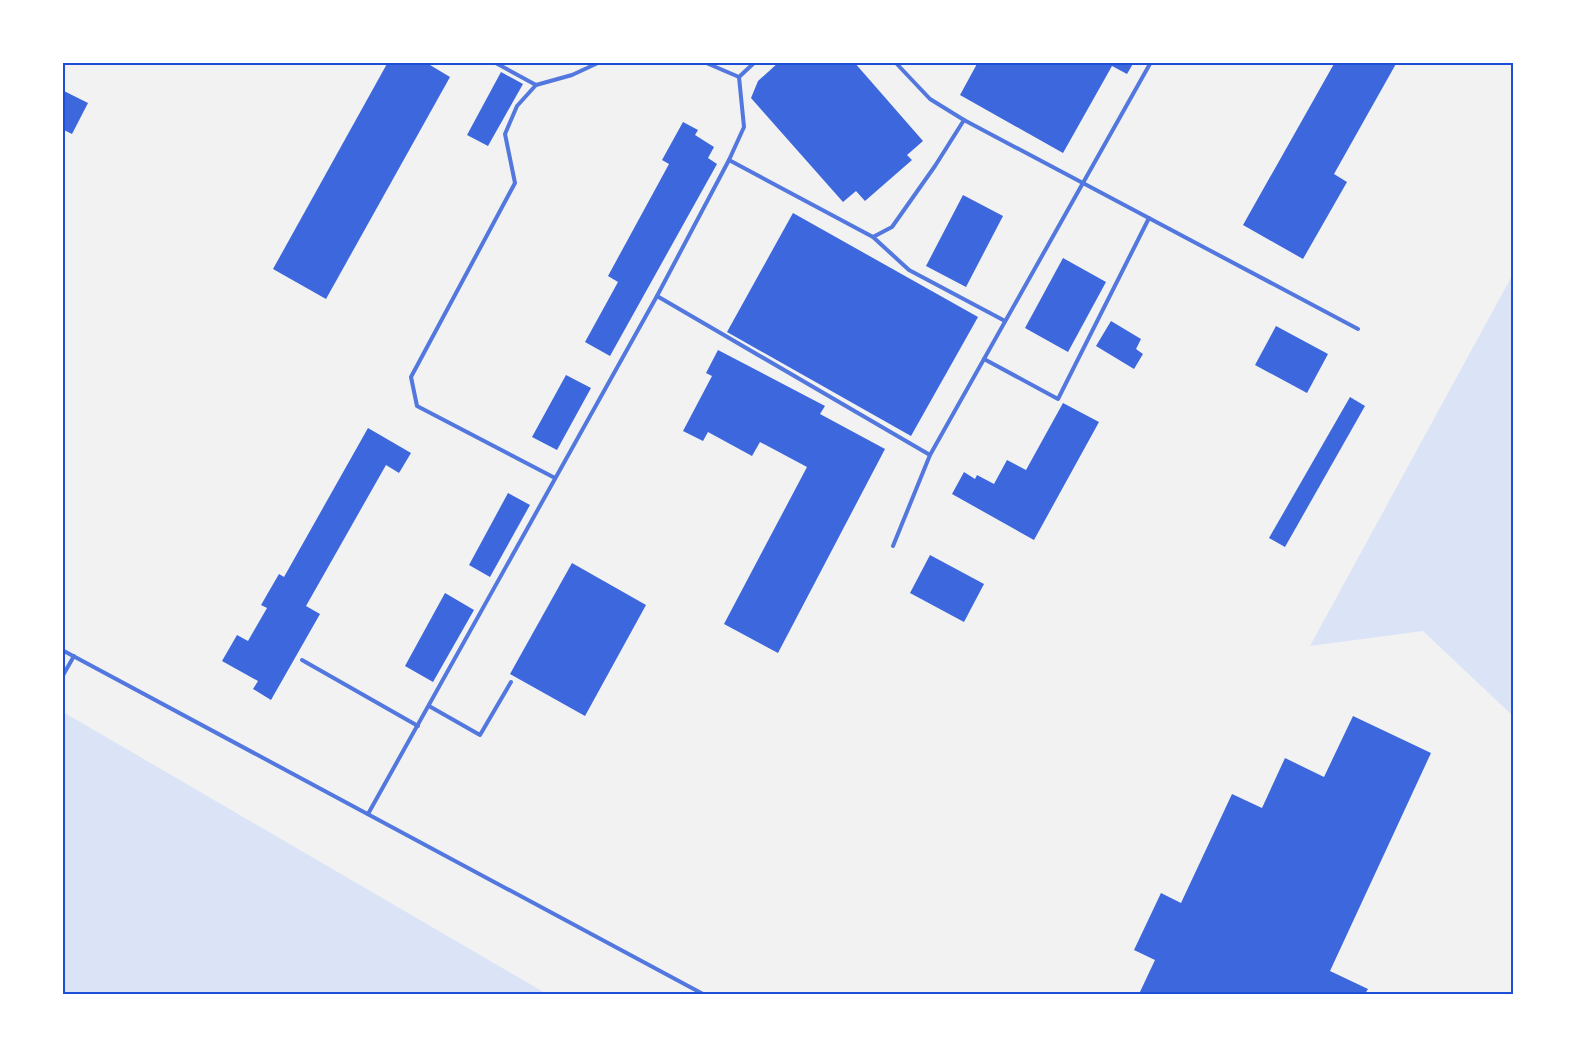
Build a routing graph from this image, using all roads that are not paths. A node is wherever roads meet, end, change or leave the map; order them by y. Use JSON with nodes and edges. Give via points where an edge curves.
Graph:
{"nodes":[{"id":1,"x":494,"y":62,"type":"edge"},
{"id":2,"x":600,"y":62,"type":"edge"},
{"id":3,"x":704,"y":62,"type":"edge"},
{"id":4,"x":755,"y":62,"type":"edge"},
{"id":5,"x":895,"y":62,"type":"edge"},
{"id":6,"x":1151,"y":62,"type":"edge"},
{"id":7,"x":739,"y":77,"type":"junction"},
{"id":8,"x":536,"y":85,"type":"junction"},
{"id":9,"x":964,"y":120,"type":"junction"},
{"id":10,"x":729,"y":160,"type":"junction"},
{"id":11,"x":1084,"y":182,"type":"junction"},
{"id":12,"x":1149,"y":218,"type":"junction"},
{"id":13,"x":873,"y":237,"type":"junction"},
{"id":14,"x":657,"y":296,"type":"junction"},
{"id":15,"x":1006,"y":321,"type":"junction"},
{"id":16,"x":1358,"y":329,"type":"dead end"},
{"id":17,"x":984,"y":359,"type":"junction"},
{"id":18,"x":930,"y":455,"type":"junction"},
{"id":19,"x":555,"y":478,"type":"junction"},
{"id":20,"x":893,"y":546,"type":"dead end"},
{"id":21,"x":62,"y":650,"type":"edge"},
{"id":22,"x":74,"y":656,"type":"junction"},
{"id":23,"x":302,"y":660,"type":"dead end"},
{"id":24,"x":62,"y":677,"type":"edge"},
{"id":25,"x":511,"y":682,"type":"dead end"},
{"id":26,"x":429,"y":706,"type":"junction"},
{"id":27,"x":418,"y":726,"type":"junction"},
{"id":28,"x":368,"y":814,"type":"junction"},
{"id":29,"x":703,"y":994,"type":"edge"}],
"edges":[{"from":1,"to":8,"type":"lane"},
{"from":2,"to":8,"type":"lane","via":[[572,75]]},
{"from":3,"to":7,"type":"lane"},
{"from":4,"to":7,"type":"lane"},
{"from":5,"to":9,"type":"lane","via":[[930,99]]},
{"from":6,"to":11,"type":"lane"},
{"from":7,"to":10,"type":"lane","via":[[744,127]]},
{"from":8,"to":19,"type":"lane","via":[[517,106],[505,134],[515,183],[411,377],[417,406]]},
{"from":9,"to":11,"type":"lane"},
{"from":9,"to":13,"type":"lane","via":[[892,227]]},
{"from":10,"to":13,"type":"lane"},
{"from":10,"to":14,"type":"lane"},
{"from":11,"to":12,"type":"lane"},
{"from":11,"to":15,"type":"lane"},
{"from":12,"to":16,"type":"lane"},
{"from":12,"to":17,"type":"lane","via":[[1058,399]]},
{"from":13,"to":15,"type":"lane","via":[[909,270]]},
{"from":14,"to":18,"type":"lane"},
{"from":14,"to":19,"type":"lane"},
{"from":15,"to":17,"type":"lane"},
{"from":17,"to":18,"type":"lane"},
{"from":18,"to":20,"type":"lane"},
{"from":19,"to":26,"type":"lane"},
{"from":21,"to":22,"type":"lane"},
{"from":22,"to":24,"type":"lane"},
{"from":22,"to":28,"type":"lane"},
{"from":23,"to":27,"type":"lane"},
{"from":25,"to":26,"type":"lane","via":[[480,734]]},
{"from":26,"to":27,"type":"lane"},
{"from":27,"to":28,"type":"lane"},
{"from":28,"to":29,"type":"lane"}]}
